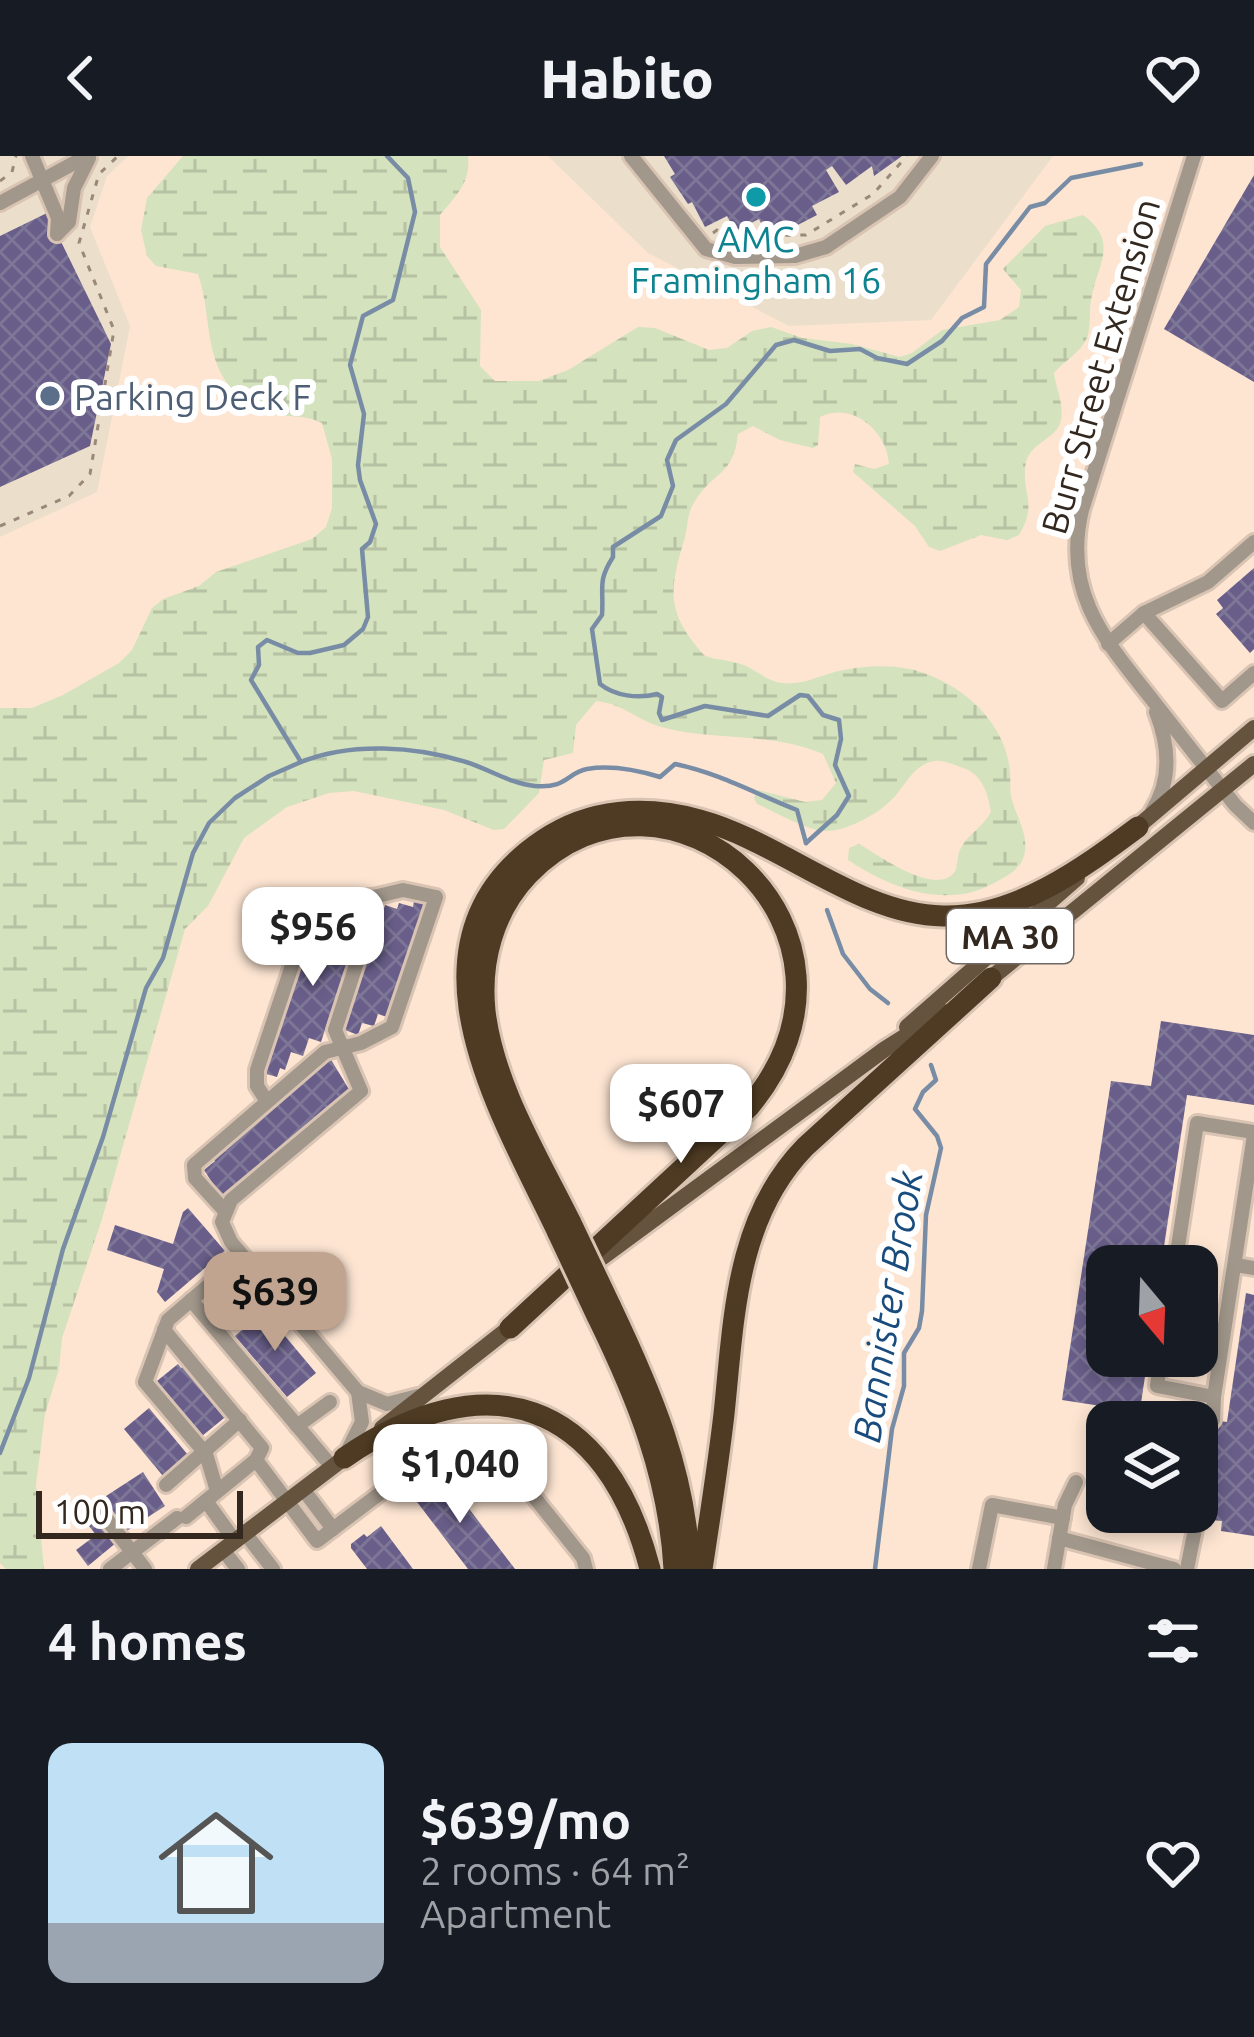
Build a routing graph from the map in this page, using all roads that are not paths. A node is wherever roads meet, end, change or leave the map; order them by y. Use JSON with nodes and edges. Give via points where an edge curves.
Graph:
{"nodes":[{"id":1,"x":32,"y":156,"type":"edge"},
{"id":2,"x":89,"y":156,"type":"edge"},
{"id":3,"x":632,"y":156,"type":"edge"},
{"id":4,"x":932,"y":156,"type":"edge"},
{"id":5,"x":1194,"y":156,"type":"edge"},
{"id":6,"x":42,"y":183,"type":"junction"},
{"id":7,"x":0,"y":203,"type":"edge"},
{"id":8,"x":1254,"y":542,"type":"edge"},
{"id":9,"x":1144,"y":613,"type":"junction"},
{"id":10,"x":1108,"y":644,"type":"junction"},
{"id":11,"x":1254,"y":674,"type":"edge"},
{"id":12,"x":1145,"y":692,"type":"junction"},
{"id":13,"x":1254,"y":728,"type":"edge"},
{"id":14,"x":1254,"y":764,"type":"edge"},
{"id":15,"x":1206,"y":769,"type":"junction"},
{"id":16,"x":1223,"y":790,"type":"junction"},
{"id":17,"x":1254,"y":823,"type":"edge"},
{"id":18,"x":1138,"y":826,"type":"junction"},
{"id":19,"x":369,"y":897,"type":"junction"},
{"id":20,"x":991,"y":978,"type":"junction"},
{"id":21,"x":342,"y":1047,"type":"junction"},
{"id":22,"x":885,"y":1049,"type":"junction"},
{"id":23,"x":266,"y":1100,"type":"junction"},
{"id":24,"x":1254,"y":1133,"type":"edge"},
{"id":25,"x":224,"y":1210,"type":"junction"},
{"id":26,"x":564,"y":1228,"type":"junction"},
{"id":27,"x":1178,"y":1245,"type":"edge"},
{"id":28,"x":1236,"y":1265,"type":"junction"},
{"id":29,"x":230,"y":1267,"type":"dead end"},
{"id":30,"x":1254,"y":1268,"type":"edge"},
{"id":31,"x":191,"y":1300,"type":"junction"},
{"id":32,"x":604,"y":1311,"type":"junction"},
{"id":33,"x":510,"y":1328,"type":"junction"},
{"id":34,"x":164,"y":1330,"type":"junction"},
{"id":35,"x":1158,"y":1377,"type":"edge"},
{"id":36,"x":433,"y":1388,"type":"junction"},
{"id":37,"x":358,"y":1393,"type":"junction"},
{"id":38,"x":1214,"y":1396,"type":"junction"},
{"id":39,"x":1214,"y":1401,"type":"tunnel mouth"},
{"id":40,"x":329,"y":1402,"type":"dead end"},
{"id":41,"x":240,"y":1420,"type":"junction"},
{"id":42,"x":297,"y":1426,"type":"junction"},
{"id":43,"x":203,"y":1451,"type":"junction"},
{"id":44,"x":256,"y":1460,"type":"junction"},
{"id":45,"x":338,"y":1462,"type":"junction"},
{"id":46,"x":1076,"y":1482,"type":"dead end"},
{"id":47,"x":166,"y":1485,"type":"dead end"},
{"id":48,"x":303,"y":1489,"type":"junction"},
{"id":49,"x":212,"y":1496,"type":"junction"},
{"id":50,"x":287,"y":1502,"type":"junction"},
{"id":51,"x":100,"y":1509,"type":"dead end"},
{"id":52,"x":1063,"y":1518,"type":"junction"},
{"id":53,"x":333,"y":1528,"type":"junction"},
{"id":54,"x":1194,"y":1533,"type":"edge"},
{"id":55,"x":1059,"y":1538,"type":"junction"},
{"id":56,"x":234,"y":1541,"type":"junction"},
{"id":57,"x":132,"y":1552,"type":"junction"},
{"id":58,"x":110,"y":1569,"type":"edge"},
{"id":59,"x":146,"y":1569,"type":"edge"},
{"id":60,"x":198,"y":1569,"type":"edge"},
{"id":61,"x":238,"y":1569,"type":"edge"},
{"id":62,"x":273,"y":1569,"type":"edge"},
{"id":63,"x":586,"y":1569,"type":"edge"},
{"id":64,"x":650,"y":1569,"type":"edge"},
{"id":65,"x":674,"y":1569,"type":"edge"},
{"id":66,"x":690,"y":1569,"type":"edge"},
{"id":67,"x":703,"y":1569,"type":"edge"},
{"id":68,"x":979,"y":1569,"type":"edge"},
{"id":69,"x":1054,"y":1569,"type":"edge"},
{"id":70,"x":1174,"y":1569,"type":"edge"},
{"id":71,"x":1187,"y":1569,"type":"edge"}],
"edges":[{"from":1,"to":6,"type":"street"},
{"from":2,"to":6,"type":"street"},
{"from":2,"to":6,"type":"street","via":[[68,225],[57,234]]},
{"from":3,"to":4,"type":"street","via":[[706,249],[735,257],[826,248],[900,197]]},
{"from":5,"to":10,"type":"street","name":"Burr Street Extension","via":[[1080,520],[1080,581]]},
{"from":6,"to":7,"type":"street"},
{"from":8,"to":9,"type":"street","via":[[1208,582]]},
{"from":9,"to":10,"type":"street"},
{"from":9,"to":11,"type":"street","via":[[1222,701]]},
{"from":10,"to":12,"type":"street","name":"Burr Street Extension"},
{"from":12,"to":15,"type":"street","name":"Burr Street Extension"},
{"from":12,"to":18,"type":"street","via":[[1167,762],[1160,797]]},
{"from":13,"to":15,"type":"main road","number":"MA 30"},
{"from":14,"to":16,"type":"main road","number":"MA 30"},
{"from":15,"to":16,"type":"street","name":"Burr Street Extension"},
{"from":15,"to":18,"type":"main road","number":"MA 30"},
{"from":16,"to":17,"type":"street","name":"Burr Street Extension"},
{"from":16,"to":20,"type":"main road","number":"MA 30"},
{"from":18,"to":22,"type":"main road","number":"MA 30"},
{"from":18,"to":26,"type":"highway","via":[[1020,899],[951,916],[891,907],[737,833],[673,814],[597,816],[540,842],[507,872],[481,913],[467,1006],[487,1083]]},
{"from":19,"to":21,"type":"street","via":[[371,919],[335,1030]]},
{"from":19,"to":21,"type":"street","via":[[408,890],[436,897],[394,1024]]},
{"from":19,"to":23,"type":"street","via":[[308,914],[257,1070]]},
{"from":20,"to":22,"type":"main road","number":"MA 30"},
{"from":20,"to":67,"type":"highway","via":[[805,1147],[763,1207],[737,1291]]},
{"from":21,"to":23,"type":"street"},
{"from":21,"to":25,"type":"street","via":[[360,1094]]},
{"from":22,"to":33,"type":"main road","number":"MA 30"},
{"from":23,"to":25,"type":"street","via":[[192,1168]]},
{"from":24,"to":27,"type":"street","via":[[1197,1123]]},
{"from":24,"to":28,"type":"street"},
{"from":25,"to":37,"type":"street","via":[[231,1242]]},
{"from":26,"to":32,"type":"highway","bridge":true},
{"from":26,"to":33,"type":"highway","via":[[494,1054],[484,994],[490,941],[520,883],[568,845],[621,830],[681,833],[739,863],[779,914],[796,974],[789,1038],[749,1107]]},
{"from":28,"to":30,"type":"street"},
{"from":28,"to":38,"type":"street"},
{"from":29,"to":31,"type":"street"},
{"from":31,"to":34,"type":"street"},
{"from":31,"to":42,"type":"street"},
{"from":32,"to":65,"type":"highway","via":[[655,1451]]},
{"from":32,"to":66,"type":"highway","via":[[668,1438]]},
{"from":33,"to":36,"type":"main road","number":"MA 30"},
{"from":34,"to":41,"type":"street"},
{"from":34,"to":43,"type":"street","via":[[146,1382]]},
{"from":35,"to":38,"type":"street","via":[[1157,1386]]},
{"from":36,"to":37,"type":"street","via":[[387,1404]]},
{"from":36,"to":45,"type":"main road","number":"MA 30"},
{"from":37,"to":45,"type":"street","via":[[362,1422]]},
{"from":38,"to":39,"type":"street"},
{"from":40,"to":42,"type":"street"},
{"from":41,"to":43,"type":"street"},
{"from":41,"to":44,"type":"street","via":[[260,1445]]},
{"from":42,"to":45,"type":"street"},
{"from":43,"to":47,"type":"street"},
{"from":43,"to":49,"type":"street"},
{"from":44,"to":49,"type":"street"},
{"from":44,"to":50,"type":"street"},
{"from":45,"to":48,"type":"main road","number":"MA 30"},
{"from":45,"to":64,"type":"highway","via":[[438,1409],[489,1404],[530,1412],[568,1431],[606,1468]]},
{"from":46,"to":52,"type":"street"},
{"from":48,"to":50,"type":"main road","number":"MA 30"},
{"from":48,"to":53,"type":"street"},
{"from":49,"to":56,"type":"street"},
{"from":49,"to":57,"type":"street"},
{"from":50,"to":53,"type":"street","via":[[316,1541]]},
{"from":50,"to":56,"type":"main road","number":"MA 30"},
{"from":51,"to":57,"type":"street"},
{"from":52,"to":55,"type":"street"},
{"from":52,"to":68,"type":"street","via":[[992,1505]]},
{"from":53,"to":63,"type":"street","via":[[435,1452],[492,1448]]},
{"from":54,"to":71,"type":"street"},
{"from":55,"to":69,"type":"street"},
{"from":55,"to":70,"type":"street"},
{"from":56,"to":60,"type":"main road","number":"MA 30"},
{"from":56,"to":61,"type":"street"},
{"from":56,"to":62,"type":"street"},
{"from":57,"to":58,"type":"street"},
{"from":57,"to":59,"type":"street"}]}
